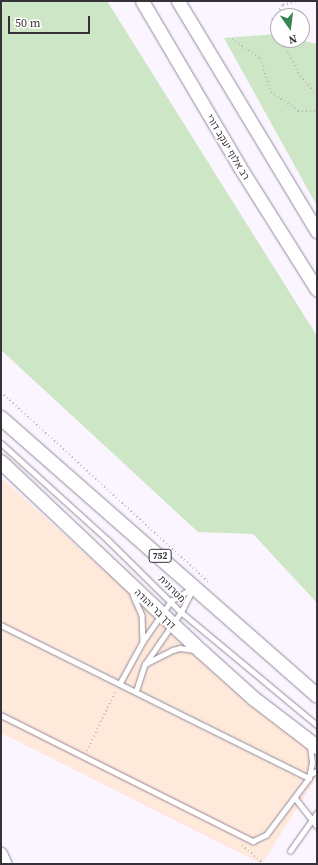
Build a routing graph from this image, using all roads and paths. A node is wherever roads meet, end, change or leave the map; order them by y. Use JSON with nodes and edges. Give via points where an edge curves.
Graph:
{"nodes":[{"id":1,"x":142,"y":1,"type":"edge"},
{"id":2,"x":178,"y":1,"type":"edge"},
{"id":3,"x":283,"y":1,"type":"edge"},
{"id":4,"x":298,"y":1,"type":"edge"},
{"id":5,"x":283,"y":6,"type":"joint"},
{"id":6,"x":232,"y":39,"type":"dead end"},
{"id":7,"x":286,"y":48,"type":"edge"},
{"id":8,"x":317,"y":95,"type":"edge"},
{"id":9,"x":317,"y":111,"type":"edge"},
{"id":10,"x":317,"y":231,"type":"edge"},
{"id":11,"x":317,"y":290,"type":"edge"},
{"id":12,"x":1,"y":392,"type":"edge"},
{"id":13,"x":1,"y":418,"type":"edge"},
{"id":14,"x":1,"y":444,"type":"edge"},
{"id":15,"x":1,"y":462,"type":"edge"},
{"id":16,"x":124,"y":578,"type":"junction"},
{"id":17,"x":209,"y":583,"type":"dead end"},
{"id":18,"x":194,"y":587,"type":"junction"},
{"id":19,"x":171,"y":601,"type":"junction"},
{"id":20,"x":181,"y":612,"type":"junction"},
{"id":21,"x":161,"y":615,"type":"junction"},
{"id":22,"x":1,"y":625,"type":"edge"},
{"id":23,"x":172,"y":626,"type":"junction"},
{"id":24,"x":143,"y":641,"type":"junction"},
{"id":25,"x":202,"y":652,"type":"junction"},
{"id":26,"x":145,"y":664,"type":"junction"},
{"id":27,"x":120,"y":683,"type":"junction"},
{"id":28,"x":136,"y":691,"type":"junction"},
{"id":29,"x":317,"y":696,"type":"edge"},
{"id":30,"x":1,"y":715,"type":"edge"},
{"id":31,"x":317,"y":725,"type":"edge"},
{"id":32,"x":312,"y":743,"type":"edge"},
{"id":33,"x":84,"y":757,"type":"junction"},
{"id":34,"x":317,"y":771,"type":"edge"},
{"id":35,"x":310,"y":776,"type":"junction"},
{"id":36,"x":296,"y":799,"type":"junction"},
{"id":37,"x":317,"y":813,"type":"edge"},
{"id":38,"x":312,"y":819,"type":"junction"},
{"id":39,"x":317,"y":826,"type":"edge"},
{"id":40,"x":290,"y":851,"type":"dead end"}],
"edges":[{"from":1,"to":11,"type":"main road","name":"רב אלוף יעקב דורי","via":[[239,166]]},
{"from":2,"to":10,"type":"main road"},
{"from":3,"to":5,"type":"path"},
{"from":4,"to":5,"type":"path"},
{"from":6,"to":9,"type":"path","via":[[260,58],[271,92],[298,111]]},
{"from":7,"to":8,"type":"path","via":[[300,76]]},
{"from":12,"to":17,"type":"path"},
{"from":13,"to":18,"type":"main road","number":"752"},
{"from":14,"to":19,"type":"lane","name":"מטרונית","via":[[108,540]]},
{"from":15,"to":16,"type":"main road","name":"דרך בר יהודה"},
{"from":16,"to":21,"type":"main road","name":"דרך בר יהודה"},
{"from":16,"to":24,"type":"lane","via":[[142,615]]},
{"from":18,"to":19,"type":"lane"},
{"from":18,"to":20,"type":"lane"},
{"from":18,"to":29,"type":"main road","number":"752"},
{"from":19,"to":20,"type":"lane","name":"מטרונית"},
{"from":19,"to":21,"type":"lane"},
{"from":20,"to":23,"type":"lane"},
{"from":20,"to":31,"type":"lane","name":"מטרונית"},
{"from":21,"to":23,"type":"main road","name":"דרך בר יהודה"},
{"from":21,"to":24,"type":"lane"},
{"from":22,"to":27,"type":"lane"},
{"from":23,"to":25,"type":"main road","name":"דרך בר יהודה"},
{"from":23,"to":26,"type":"lane","via":[[155,646]]},
{"from":24,"to":27,"type":"lane"},
{"from":25,"to":26,"type":"lane","via":[[180,648]]},
{"from":25,"to":32,"type":"main road","name":"דרך בר יהודה","via":[[254,698]]},
{"from":26,"to":28,"type":"lane"},
{"from":27,"to":28,"type":"lane"},
{"from":27,"to":33,"type":"path"},
{"from":28,"to":35,"type":"lane"},
{"from":30,"to":33,"type":"lane"},
{"from":32,"to":35,"type":"lane"},
{"from":33,"to":36,"type":"lane","via":[[253,841],[261,838]]},
{"from":34,"to":35,"type":"lane"},
{"from":35,"to":36,"type":"lane"},
{"from":36,"to":38,"type":"lane"},
{"from":37,"to":38,"type":"lane"},
{"from":38,"to":39,"type":"lane"},
{"from":38,"to":40,"type":"lane"}]}
